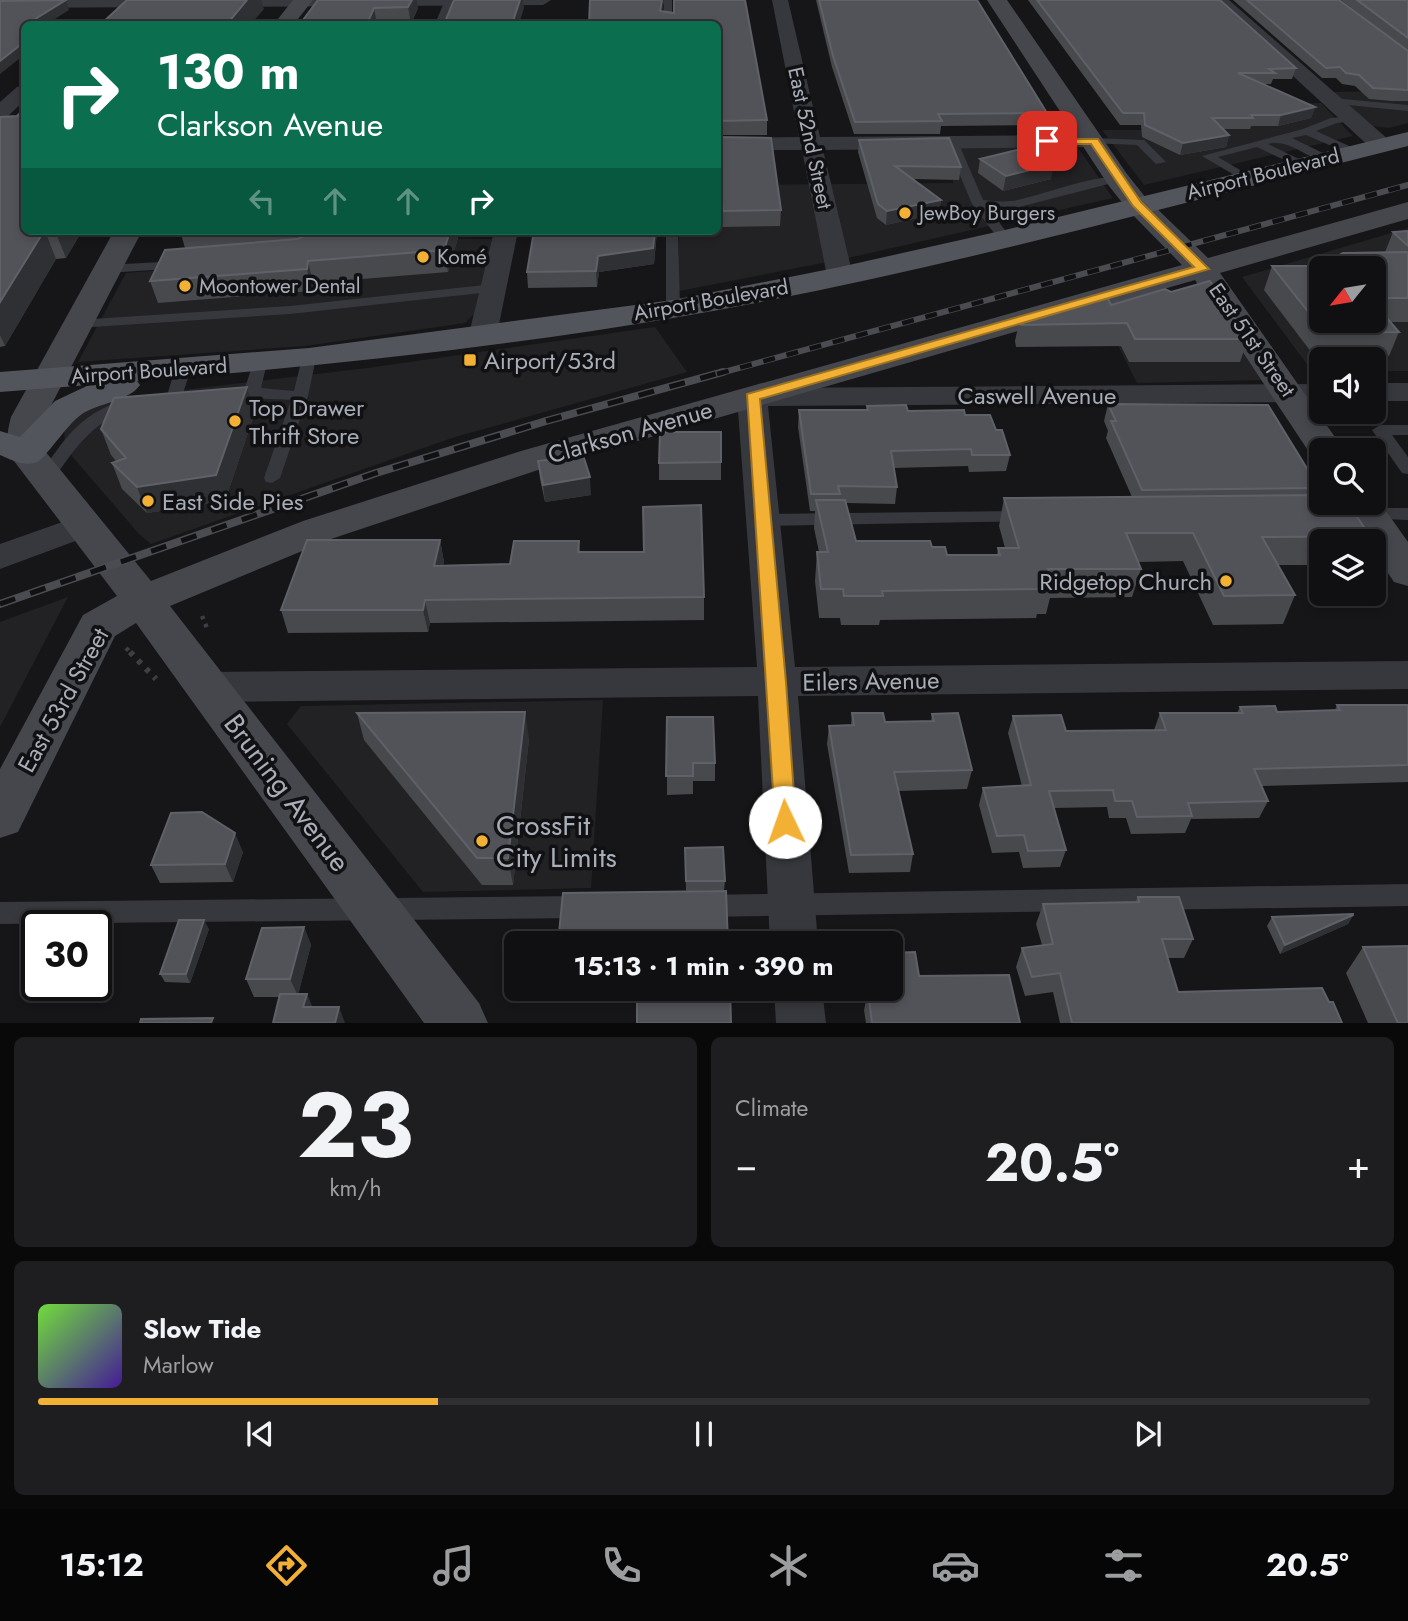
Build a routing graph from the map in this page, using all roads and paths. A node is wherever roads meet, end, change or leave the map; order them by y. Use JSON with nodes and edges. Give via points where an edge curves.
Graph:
{"nodes":[{"id":1,"x":668,"y":0,"type":"edge"},
{"id":2,"x":780,"y":0,"type":"edge"},
{"id":3,"x":998,"y":0,"type":"edge"},
{"id":4,"x":1219,"y":0,"type":"edge"},
{"id":5,"x":121,"y":1,"type":"edge"},
{"id":6,"x":302,"y":1,"type":"edge"},
{"id":7,"x":449,"y":1,"type":"edge"},
{"id":8,"x":0,"y":3,"type":"edge"},
{"id":9,"x":551,"y":4,"type":"edge"},
{"id":10,"x":104,"y":17,"type":"edge"},
{"id":11,"x":286,"y":21,"type":"edge"},
{"id":12,"x":440,"y":21,"type":"edge"},
{"id":13,"x":668,"y":21,"type":"edge"},
{"id":14,"x":21,"y":96,"type":"edge"},
{"id":15,"x":1332,"y":101,"type":"junction"},
{"id":16,"x":1408,"y":108,"type":"edge"},
{"id":17,"x":1352,"y":119,"type":"junction"},
{"id":18,"x":4,"y":122,"type":"edge"},
{"id":19,"x":1307,"y":131,"type":"junction"},
{"id":20,"x":1282,"y":138,"type":"junction"},
{"id":21,"x":1408,"y":139,"type":"edge"},
{"id":22,"x":1094,"y":141,"type":"junction"},
{"id":23,"x":952,"y":142,"type":"junction"},
{"id":24,"x":811,"y":143,"type":"junction"},
{"id":25,"x":721,"y":144,"type":"edge"},
{"id":26,"x":1257,"y":144,"type":"junction"},
{"id":27,"x":1381,"y":145,"type":"junction"},
{"id":28,"x":1354,"y":152,"type":"junction"},
{"id":29,"x":1160,"y":162,"type":"dead end"},
{"id":30,"x":1315,"y":162,"type":"junction"},
{"id":31,"x":1248,"y":179,"type":"junction"},
{"id":32,"x":1118,"y":180,"type":"junction"},
{"id":33,"x":978,"y":204,"type":"junction"},
{"id":34,"x":1137,"y":204,"type":"junction"},
{"id":35,"x":1012,"y":205,"type":"junction"},
{"id":36,"x":1408,"y":210,"type":"edge"},
{"id":37,"x":1049,"y":226,"type":"junction"},
{"id":38,"x":126,"y":235,"type":"edge"},
{"id":39,"x":505,"y":235,"type":"edge"},
{"id":40,"x":672,"y":235,"type":"edge"},
{"id":41,"x":1004,"y":238,"type":"junction"},
{"id":42,"x":198,"y":263,"type":"edge"},
{"id":43,"x":106,"y":269,"type":"junction"},
{"id":44,"x":1203,"y":269,"type":"junction"},
{"id":45,"x":840,"y":276,"type":"junction"},
{"id":46,"x":494,"y":288,"type":"junction"},
{"id":47,"x":673,"y":309,"type":"junction"},
{"id":48,"x":77,"y":324,"type":"junction"},
{"id":49,"x":483,"y":334,"type":"junction"},
{"id":50,"x":309,"y":358,"type":"junction"},
{"id":51,"x":256,"y":378,"type":"junction"},
{"id":52,"x":48,"y":379,"type":"junction"},
{"id":53,"x":0,"y":382,"type":"edge"},
{"id":54,"x":169,"y":387,"type":"junction"},
{"id":55,"x":1408,"y":391,"type":"edge"},
{"id":56,"x":1386,"y":392,"type":"edge"},
{"id":57,"x":1289,"y":393,"type":"junction"},
{"id":58,"x":1309,"y":393,"type":"edge"},
{"id":59,"x":300,"y":396,"type":"junction"},
{"id":60,"x":752,"y":397,"type":"junction"},
{"id":61,"x":1408,"y":430,"type":"edge"},
{"id":62,"x":1318,"y":438,"type":"edge"},
{"id":63,"x":25,"y":457,"type":"edge"},
{"id":64,"x":1408,"y":469,"type":"edge"},
{"id":65,"x":272,"y":478,"type":"dead end"},
{"id":66,"x":1386,"y":512,"type":"edge"},
{"id":67,"x":1408,"y":514,"type":"edge"},
{"id":68,"x":1361,"y":515,"type":"edge"},
{"id":69,"x":1038,"y":517,"type":"edge"},
{"id":70,"x":761,"y":520,"type":"junction"},
{"id":71,"x":85,"y":525,"type":"junction"},
{"id":72,"x":0,"y":557,"type":"edge"},
{"id":73,"x":1408,"y":572,"type":"edge"},
{"id":74,"x":143,"y":600,"type":"junction"},
{"id":75,"x":1408,"y":675,"type":"edge"},
{"id":76,"x":777,"y":682,"type":"junction"},
{"id":77,"x":208,"y":687,"type":"junction"},
{"id":78,"x":0,"y":817,"type":"edge"},
{"id":79,"x":1408,"y":895,"type":"edge"},
{"id":80,"x":790,"y":905,"type":"junction"},
{"id":81,"x":601,"y":906,"type":"edge"},
{"id":82,"x":682,"y":906,"type":"edge"},
{"id":83,"x":373,"y":908,"type":"junction"},
{"id":84,"x":0,"y":913,"type":"edge"},
{"id":85,"x":793,"y":931,"type":"edge"},
{"id":86,"x":799,"y":1001,"type":"edge"},
{"id":87,"x":459,"y":1023,"type":"edge"},
{"id":88,"x":802,"y":1023,"type":"edge"}],
"edges":[{"from":1,"to":13,"type":"lane"},
{"from":2,"to":24,"type":"street","name":"East 52nd Street"},
{"from":3,"to":22,"type":"street","name":"East 51st Street"},
{"from":4,"to":15,"type":"street"},
{"from":5,"to":6,"type":"street"},
{"from":5,"to":8,"type":"street"},
{"from":5,"to":10,"type":"street"},
{"from":6,"to":7,"type":"street"},
{"from":6,"to":11,"type":"street"},
{"from":7,"to":9,"type":"street"},
{"from":7,"to":12,"type":"lane"},
{"from":14,"to":18,"type":"street"},
{"from":15,"to":16,"type":"lane"},
{"from":15,"to":17,"type":"street"},
{"from":17,"to":19,"type":"lane"},
{"from":17,"to":27,"type":"street"},
{"from":19,"to":20,"type":"lane"},
{"from":19,"to":28,"type":"lane"},
{"from":20,"to":26,"type":"lane"},
{"from":20,"to":30,"type":"lane"},
{"from":21,"to":27,"type":"main road","name":"Airport Boulevard"},
{"from":22,"to":23,"type":"street"},
{"from":22,"to":29,"type":"lane","via":[[1140,142]]},
{"from":22,"to":32,"type":"street","name":"East 51st Street"},
{"from":23,"to":24,"type":"street"},
{"from":23,"to":33,"type":"lane"},
{"from":24,"to":25,"type":"street"},
{"from":24,"to":45,"type":"street","name":"East 52nd Street"},
{"from":26,"to":30,"type":"lane"},
{"from":26,"to":31,"type":"lane","via":[[1208,156]]},
{"from":27,"to":28,"type":"main road","name":"Airport Boulevard"},
{"from":28,"to":30,"type":"main road","name":"Airport Boulevard"},
{"from":30,"to":31,"type":"main road","name":"Airport Boulevard"},
{"from":31,"to":34,"type":"main road","name":"Airport Boulevard"},
{"from":32,"to":34,"type":"street","name":"East 51st Street"},
{"from":32,"to":35,"type":"lane"},
{"from":33,"to":35,"type":"lane"},
{"from":33,"to":41,"type":"lane"},
{"from":34,"to":37,"type":"main road","name":"Airport Boulevard"},
{"from":34,"to":44,"type":"street","name":"East 51st Street"},
{"from":35,"to":37,"type":"lane"},
{"from":36,"to":44,"type":"street","name":"Clarkson Avenue"},
{"from":37,"to":41,"type":"main road","name":"Airport Boulevard"},
{"from":38,"to":43,"type":"street"},
{"from":39,"to":46,"type":"street"},
{"from":40,"to":47,"type":"lane"},
{"from":41,"to":45,"type":"main road","name":"Airport Boulevard"},
{"from":42,"to":43,"type":"lane"},
{"from":43,"to":48,"type":"street"},
{"from":44,"to":57,"type":"street","name":"East 51st Street"},
{"from":44,"to":60,"type":"street","name":"Clarkson Avenue"},
{"from":45,"to":47,"type":"main road","name":"Airport Boulevard"},
{"from":46,"to":48,"type":"lane","via":[[290,310]]},
{"from":46,"to":49,"type":"street"},
{"from":47,"to":49,"type":"main road","name":"Airport Boulevard"},
{"from":48,"to":52,"type":"street"},
{"from":49,"to":50,"type":"main road","name":"Airport Boulevard"},
{"from":50,"to":51,"type":"main road","name":"Airport Boulevard"},
{"from":50,"to":59,"type":"lane"},
{"from":51,"to":54,"type":"main road","name":"Airport Boulevard"},
{"from":51,"to":59,"type":"lane"},
{"from":52,"to":53,"type":"main road","name":"Airport Boulevard"},
{"from":52,"to":54,"type":"main road","name":"Airport Boulevard"},
{"from":52,"to":63,"type":"street","via":[[28,417]]},
{"from":54,"to":63,"type":"main road","via":[[98,393],[69,406],[50,421]]},
{"from":55,"to":56,"type":"street"},
{"from":57,"to":58,"type":"street","name":"Caswell Avenue"},
{"from":57,"to":60,"type":"street","name":"Caswell Avenue"},
{"from":57,"to":62,"type":"street","name":"East 51st Street"},
{"from":59,"to":65,"type":"lane"},
{"from":60,"to":70,"type":"street"},
{"from":60,"to":74,"type":"street","name":"Clarkson Avenue","via":[[425,494],[240,559]]},
{"from":61,"to":64,"type":"lane","via":[[1380,430]]},
{"from":63,"to":71,"type":"street"},
{"from":66,"to":67,"type":"lane"},
{"from":68,"to":73,"type":"street"},
{"from":69,"to":70,"type":"lane"},
{"from":70,"to":76,"type":"street"},
{"from":71,"to":72,"type":"street"},
{"from":71,"to":74,"type":"street","name":"Bruning Avenue"},
{"from":74,"to":77,"type":"street","name":"Bruning Avenue"},
{"from":74,"to":78,"type":"street","name":"East 53rd Street","via":[[99,626]]},
{"from":75,"to":76,"type":"street","name":"Eilers Avenue"},
{"from":76,"to":77,"type":"street","name":"Eilers Avenue"},
{"from":76,"to":80,"type":"street"},
{"from":77,"to":83,"type":"street","name":"Bruning Avenue"},
{"from":79,"to":80,"type":"lane"},
{"from":80,"to":82,"type":"lane"},
{"from":80,"to":85,"type":"street"},
{"from":81,"to":83,"type":"lane"},
{"from":83,"to":84,"type":"lane"},
{"from":83,"to":87,"type":"street","name":"Bruning Avenue"},
{"from":86,"to":88,"type":"street"}]}
